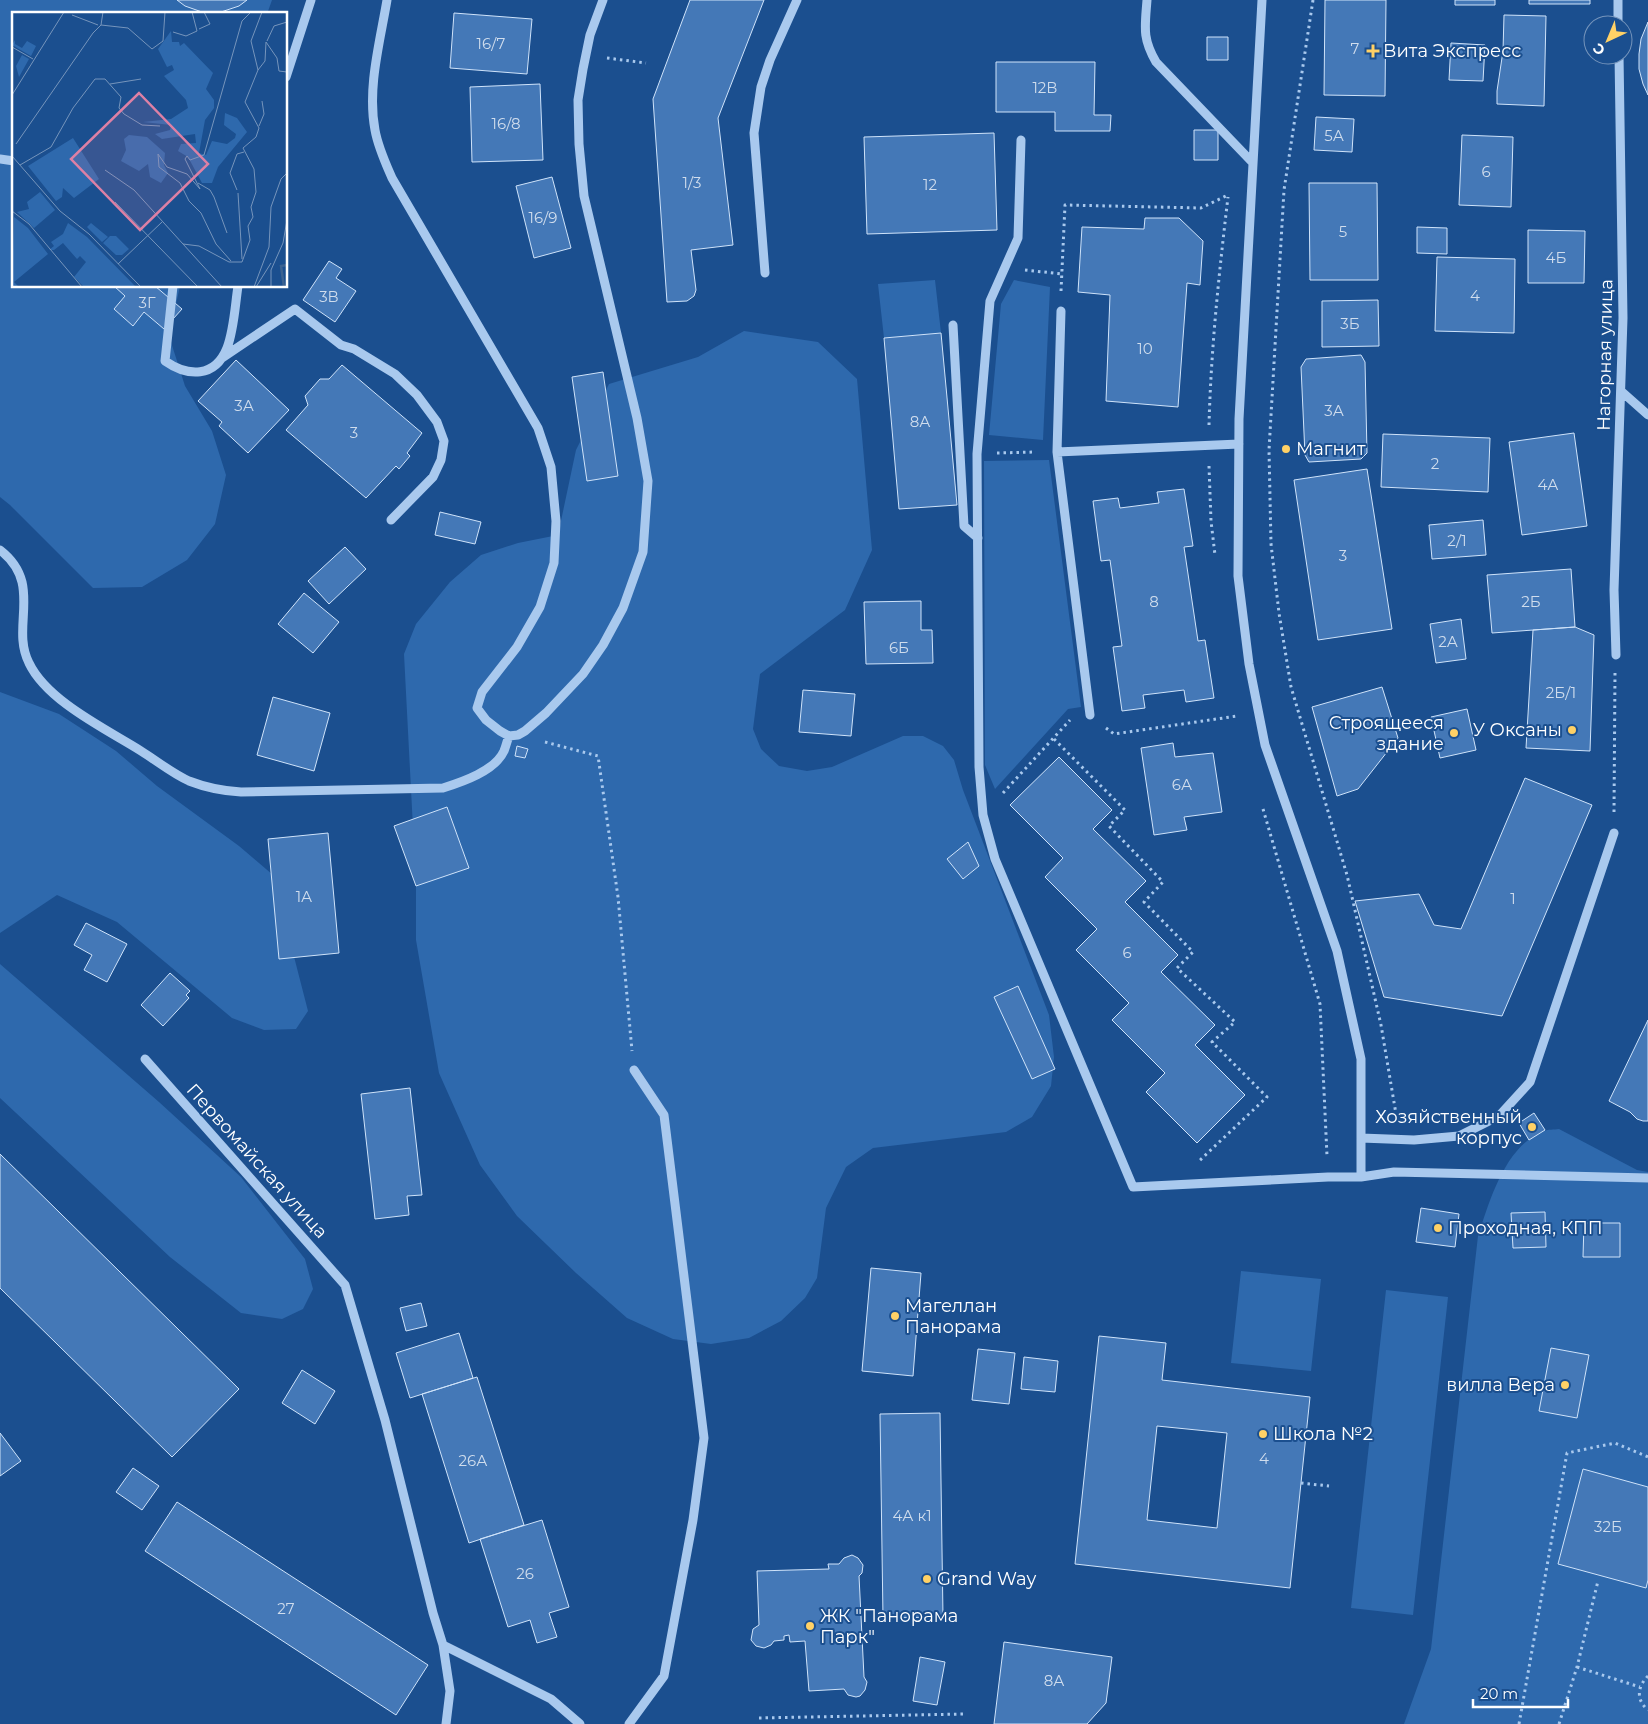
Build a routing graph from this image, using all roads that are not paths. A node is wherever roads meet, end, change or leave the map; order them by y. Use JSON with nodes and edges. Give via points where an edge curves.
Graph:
{"nodes":[{"id":1,"x":311,"y":0,"type":"edge"},
{"id":2,"x":387,"y":0,"type":"edge"},
{"id":3,"x":603,"y":0,"type":"edge"},
{"id":4,"x":797,"y":0,"type":"edge"},
{"id":5,"x":1147,"y":0,"type":"edge"},
{"id":6,"x":1262,"y":0,"type":"edge"},
{"id":7,"x":1618,"y":0,"type":"edge"},
{"id":8,"x":1618,"y":15,"type":"edge"},
{"id":9,"x":1619,"y":65,"type":"edge"},
{"id":10,"x":288,"y":71,"type":"edge"},
{"id":11,"x":1021,"y":140,"type":"dead end"},
{"id":12,"x":1254,"y":163,"type":"junction"},
{"id":13,"x":765,"y":273,"type":"dead end"},
{"id":14,"x":173,"y":288,"type":"edge"},
{"id":15,"x":238,"y":288,"type":"edge"},
{"id":16,"x":1061,"y":311,"type":"road end"},
{"id":17,"x":953,"y":325,"type":"dead end"},
{"id":18,"x":222,"y":358,"type":"junction"},
{"id":19,"x":1622,"y":391,"type":"junction"},
{"id":20,"x":1648,"y":415,"type":"edge"},
{"id":21,"x":1239,"y":444,"type":"junction"},
{"id":22,"x":1057,"y":452,"type":"junction"},
{"id":23,"x":391,"y":520,"type":"dead end"},
{"id":24,"x":978,"y":538,"type":"junction"},
{"id":25,"x":0,"y":550,"type":"edge"},
{"id":26,"x":1616,"y":655,"type":"dead end"},
{"id":27,"x":1090,"y":716,"type":"road end"},
{"id":28,"x":514,"y":735,"type":"junction"},
{"id":29,"x":1614,"y":833,"type":"road end"},
{"id":30,"x":145,"y":1059,"type":"dead end"},
{"id":31,"x":634,"y":1070,"type":"road end"},
{"id":32,"x":1360,"y":1138,"type":"junction"},
{"id":33,"x":1361,"y":1177,"type":"junction"},
{"id":34,"x":1648,"y":1178,"type":"edge"},
{"id":35,"x":443,"y":1644,"type":"junction"},
{"id":36,"x":446,"y":1724,"type":"edge"},
{"id":37,"x":580,"y":1724,"type":"edge"},
{"id":38,"x":629,"y":1724,"type":"edge"}],
"edges":[{"from":1,"to":10,"type":"street"},
{"from":2,"to":28,"type":"street","via":[[373,107],[382,156],[538,428],[551,467],[556,521],[554,563],[540,607],[517,647],[482,692],[477,708],[500,731]]},
{"from":3,"to":28,"type":"street","via":[[590,35],[583,69],[578,100],[579,144],[584,196],[637,418],[648,481],[643,552],[623,608],[583,674],[546,713],[525,731]]},
{"from":4,"to":13,"type":"street","via":[[761,87],[754,133]]},
{"from":5,"to":12,"type":"street","via":[[1144,35],[1156,62]]},
{"from":6,"to":12,"type":"street"},
{"from":7,"to":8,"type":"street"},
{"from":9,"to":19,"type":"street","name":"Нагорная улица"},
{"from":11,"to":24,"type":"street","via":[[1018,238],[990,301],[977,454]]},
{"from":12,"to":21,"type":"street"},
{"from":14,"to":18,"type":"street","via":[[165,361],[189,372],[202,372]]},
{"from":15,"to":18,"type":"street","via":[[231,333]]},
{"from":16,"to":22,"type":"street"},
{"from":17,"to":24,"type":"street","via":[[964,526]]},
{"from":18,"to":23,"type":"street","via":[[295,309],[341,345],[354,349],[395,374],[417,395],[437,422],[444,441],[441,460],[433,477]]},
{"from":19,"to":20,"type":"street"},
{"from":19,"to":26,"type":"street","name":"Нагорная улица","via":[[1614,590]]},
{"from":21,"to":22,"type":"street"},
{"from":21,"to":32,"type":"street","via":[[1238,576],[1249,664],[1265,745],[1337,950],[1361,1059]]},
{"from":22,"to":27,"type":"street"},
{"from":24,"to":33,"type":"street","via":[[979,767],[983,815],[995,860],[1133,1187]]},
{"from":25,"to":28,"type":"street","via":[[18,571],[25,596],[23,640],[28,662],[41,682],[62,702],[188,780],[214,790],[443,788],[470,779],[491,765]]},
{"from":29,"to":32,"type":"street","via":[[1530,1082],[1499,1116],[1459,1136],[1400,1140]]},
{"from":30,"to":35,"type":"street","name":"Первомайская улица","via":[[345,1285],[385,1420]]},
{"from":31,"to":38,"type":"street","via":[[664,1115],[704,1438],[693,1520],[664,1676]]},
{"from":32,"to":33,"type":"street"},
{"from":33,"to":34,"type":"street","via":[[1394,1172]]},
{"from":35,"to":36,"type":"street","via":[[450,1691]]},
{"from":35,"to":37,"type":"street","via":[[551,1699]]}]}
